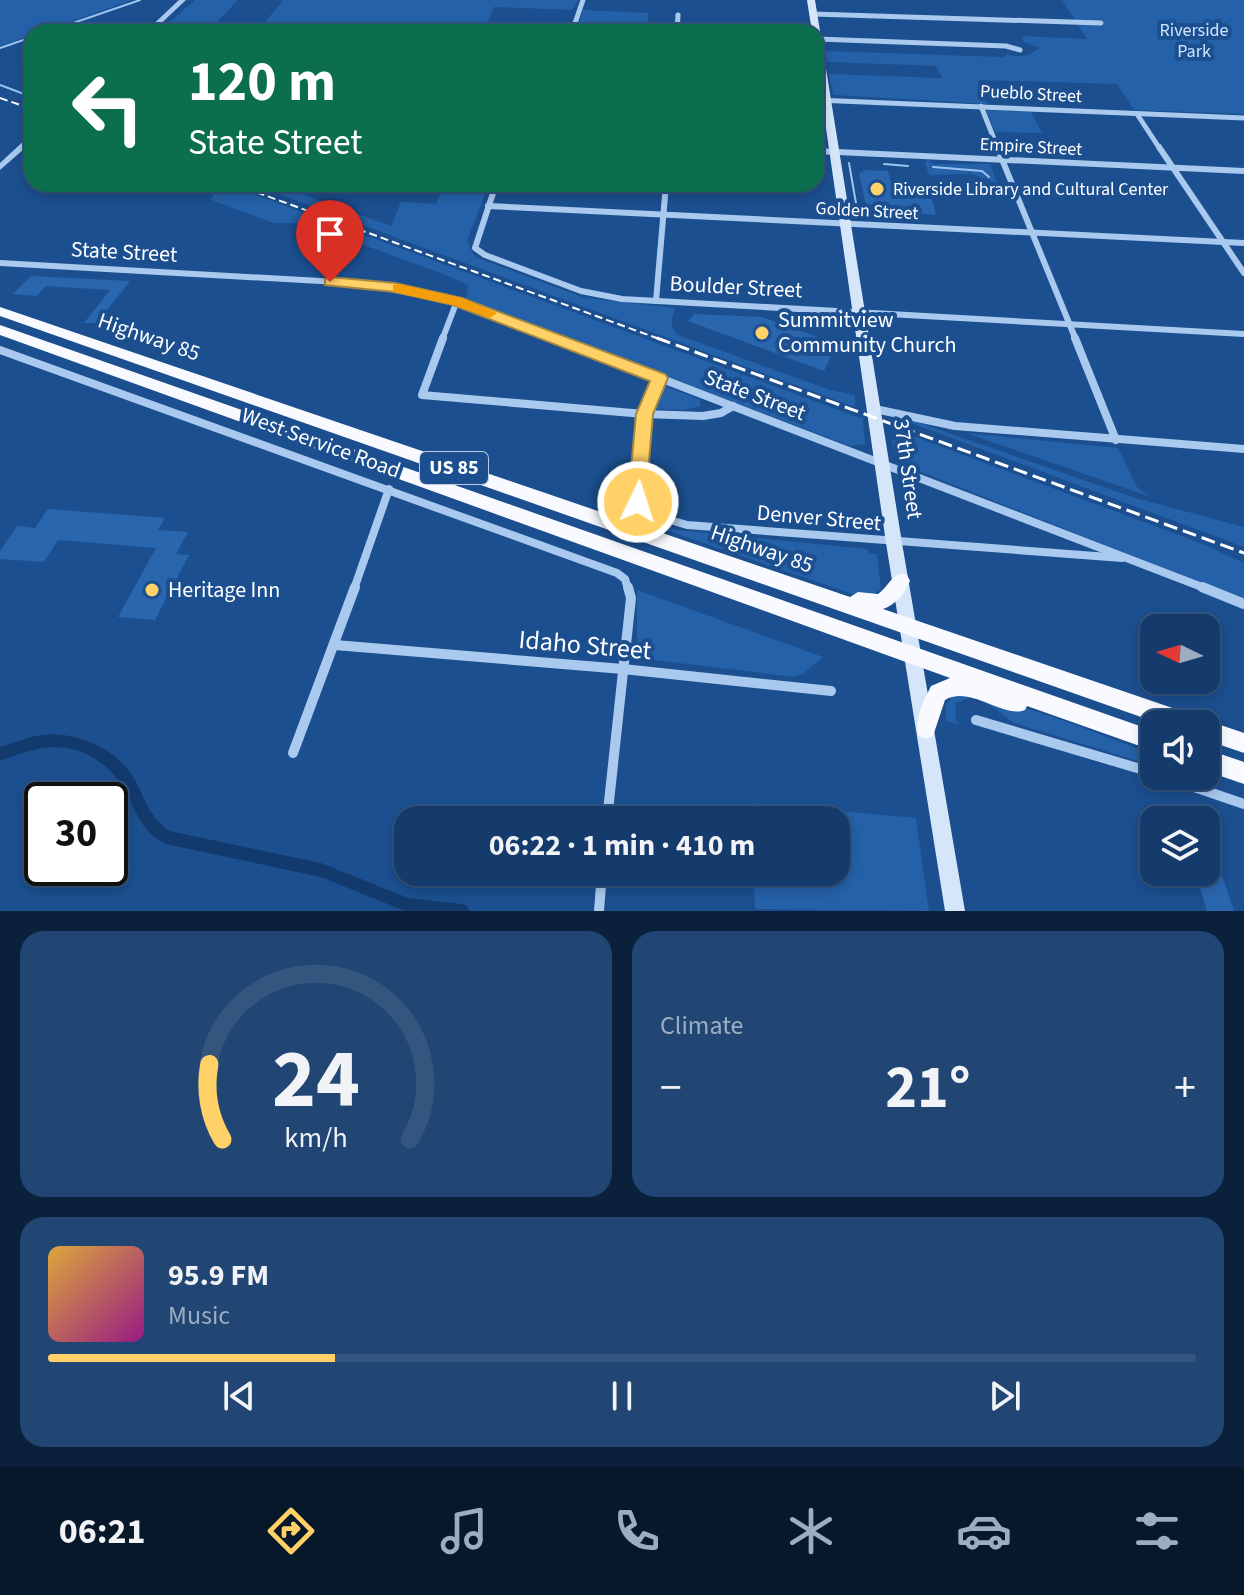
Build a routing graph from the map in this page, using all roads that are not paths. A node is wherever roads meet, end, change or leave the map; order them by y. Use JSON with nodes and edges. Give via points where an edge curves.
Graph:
{"nodes":[{"id":1,"x":183,"y":0,"type":"edge"},
{"id":2,"x":583,"y":0,"type":"edge"},
{"id":3,"x":811,"y":0,"type":"edge"},
{"id":4,"x":813,"y":14,"type":"junction"},
{"id":5,"x":678,"y":15,"type":"dead end"},
{"id":6,"x":1101,"y":23,"type":"dead end"},
{"id":7,"x":156,"y":24,"type":"edge"},
{"id":8,"x":575,"y":24,"type":"edge"},
{"id":9,"x":677,"y":24,"type":"edge"},
{"id":10,"x":815,"y":24,"type":"edge"},
{"id":11,"x":824,"y":39,"type":"edge"},
{"id":12,"x":1020,"y":50,"type":"dead end"},
{"id":13,"x":824,"y":101,"type":"edge"},
{"id":14,"x":981,"y":106,"type":"junction"},
{"id":15,"x":824,"y":113,"type":"edge"},
{"id":16,"x":1137,"y":114,"type":"junction"},
{"id":17,"x":1244,"y":118,"type":"edge"},
{"id":18,"x":24,"y":145,"type":"edge"},
{"id":19,"x":824,"y":151,"type":"edge"},
{"id":20,"x":834,"y":152,"type":"junction"},
{"id":21,"x":1003,"y":160,"type":"junction"},
{"id":22,"x":0,"y":167,"type":"edge"},
{"id":23,"x":1172,"y":168,"type":"junction"},
{"id":24,"x":1244,"y":171,"type":"edge"},
{"id":25,"x":493,"y":192,"type":"edge"},
{"id":26,"x":665,"y":192,"type":"edge"},
{"id":27,"x":488,"y":206,"type":"junction"},
{"id":28,"x":663,"y":214,"type":"junction"},
{"id":29,"x":846,"y":224,"type":"junction"},
{"id":30,"x":1032,"y":233,"type":"junction"},
{"id":31,"x":1223,"y":242,"type":"junction"},
{"id":32,"x":1244,"y":243,"type":"edge"},
{"id":33,"x":0,"y":263,"type":"edge"},
{"id":34,"x":1244,"y":273,"type":"edge"},
{"id":35,"x":457,"y":301,"type":"junction"},
{"id":36,"x":656,"y":301,"type":"junction"},
{"id":37,"x":0,"y":311,"type":"edge"},
{"id":38,"x":860,"y":312,"type":"junction"},
{"id":39,"x":1070,"y":324,"type":"junction"},
{"id":40,"x":0,"y":330,"type":"edge"},
{"id":41,"x":1244,"y":334,"type":"edge"},
{"id":42,"x":0,"y":350,"type":"edge"},
{"id":43,"x":659,"y":378,"type":"junction"},
{"id":44,"x":733,"y":406,"type":"junction"},
{"id":45,"x":875,"y":409,"type":"junction"},
{"id":46,"x":644,"y":414,"type":"junction"},
{"id":47,"x":1116,"y":440,"type":"junction"},
{"id":48,"x":1244,"y":449,"type":"edge"},
{"id":49,"x":883,"y":464,"type":"junction"},
{"id":50,"x":389,"y":489,"type":"junction"},
{"id":51,"x":894,"y":543,"type":"junction"},
{"id":52,"x":703,"y":554,"type":"junction"},
{"id":53,"x":1131,"y":559,"type":"junction"},
{"id":54,"x":901,"y":581,"type":"junction"},
{"id":55,"x":1244,"y":604,"type":"edge"},
{"id":56,"x":909,"y":626,"type":"junction"},
{"id":57,"x":335,"y":645,"type":"junction"},
{"id":58,"x":913,"y":654,"type":"junction"},
{"id":59,"x":623,"y":669,"type":"junction"},
{"id":60,"x":831,"y":691,"type":"dead end"},
{"id":61,"x":1150,"y":710,"type":"edge"},
{"id":62,"x":1088,"y":717,"type":"junction"},
{"id":63,"x":976,"y":720,"type":"dead end"},
{"id":64,"x":926,"y":729,"type":"junction"},
{"id":65,"x":1220,"y":735,"type":"edge"},
{"id":66,"x":1140,"y":736,"type":"edge"},
{"id":67,"x":1244,"y":743,"type":"edge"},
{"id":68,"x":293,"y":753,"type":"dead end"},
{"id":69,"x":1220,"y":765,"type":"edge"},
{"id":70,"x":1140,"y":769,"type":"edge"},
{"id":71,"x":1244,"y":773,"type":"edge"},
{"id":72,"x":1203,"y":790,"type":"edge"},
{"id":73,"x":1244,"y":804,"type":"edge"},
{"id":74,"x":608,"y":806,"type":"edge"},
{"id":75,"x":601,"y":886,"type":"edge"},
{"id":76,"x":600,"y":911,"type":"edge"},
{"id":77,"x":955,"y":911,"type":"edge"}],
"edges":[{"from":1,"to":7,"type":"street"},
{"from":2,"to":8,"type":"street"},
{"from":3,"to":4,"type":"main road","name":"37th Street"},
{"from":4,"to":6,"type":"street"},
{"from":4,"to":10,"type":"main road","name":"37th Street"},
{"from":5,"to":9,"type":"street"},
{"from":11,"to":12,"type":"street"},
{"from":13,"to":14,"type":"street","name":"Pueblo Street"},
{"from":14,"to":16,"type":"street","name":"Pueblo Street"},
{"from":14,"to":21,"type":"street"},
{"from":15,"to":20,"type":"main road","name":"37th Street"},
{"from":16,"to":17,"type":"street","name":"Pueblo Street"},
{"from":16,"to":23,"type":"street"},
{"from":18,"to":22,"type":"street"},
{"from":19,"to":20,"type":"street","name":"Empire Street"},
{"from":20,"to":21,"type":"street","name":"Empire Street"},
{"from":20,"to":29,"type":"main road","name":"37th Street"},
{"from":21,"to":23,"type":"street","name":"Empire Street"},
{"from":21,"to":30,"type":"street"},
{"from":23,"to":24,"type":"street","name":"Empire Street"},
{"from":23,"to":31,"type":"street"},
{"from":25,"to":27,"type":"street"},
{"from":26,"to":28,"type":"street"},
{"from":27,"to":28,"type":"street","name":"Golden Street"},
{"from":27,"to":36,"type":"street","name":"Boulder Street","via":[[475,248],[485,255],[600,297]]},
{"from":28,"to":29,"type":"street","name":"Golden Street"},
{"from":28,"to":36,"type":"street"},
{"from":29,"to":30,"type":"street","name":"Golden Street"},
{"from":29,"to":38,"type":"main road","name":"37th Street"},
{"from":30,"to":31,"type":"street","name":"Golden Street"},
{"from":30,"to":39,"type":"street"},
{"from":31,"to":32,"type":"street","name":"Golden Street"},
{"from":31,"to":34,"type":"street"},
{"from":33,"to":35,"type":"street","name":"State Street","via":[[356,283]]},
{"from":35,"to":43,"type":"street","name":"State Street"},
{"from":35,"to":46,"type":"street","via":[[422,395]]},
{"from":36,"to":38,"type":"street","name":"Boulder Street"},
{"from":37,"to":52,"type":"highway","name":"Highway 85","number":"US 85"},
{"from":38,"to":39,"type":"street","name":"Boulder Street"},
{"from":38,"to":45,"type":"main road","name":"37th Street"},
{"from":39,"to":41,"type":"street","name":"Boulder Street"},
{"from":39,"to":47,"type":"street"},
{"from":40,"to":58,"type":"highway","name":"Highway 85","number":"US 85"},
{"from":42,"to":50,"type":"street","name":"West Service Road"},
{"from":43,"to":44,"type":"street","name":"State Street"},
{"from":43,"to":46,"type":"street"},
{"from":44,"to":46,"type":"street","via":[[703,416]]},
{"from":44,"to":49,"type":"street","name":"State Street"},
{"from":45,"to":47,"type":"street","via":[[955,426]]},
{"from":45,"to":49,"type":"main road","name":"37th Street"},
{"from":46,"to":51,"type":"street","name":"Denver Street","via":[[638,502],[650,513],[687,525]]},
{"from":47,"to":48,"type":"street"},
{"from":49,"to":51,"type":"main road","name":"37th Street"},
{"from":49,"to":53,"type":"street","name":"State Street"},
{"from":50,"to":57,"type":"street"},
{"from":50,"to":59,"type":"street","name":"West Service Road","via":[[625,579],[631,598]]},
{"from":51,"to":53,"type":"street","name":"Denver Street"},
{"from":51,"to":54,"type":"main road","name":"37th Street"},
{"from":52,"to":54,"type":"highway","via":[[737,559],[867,603],[889,599]]},
{"from":52,"to":56,"type":"highway","name":"Highway 85","number":"US 85"},
{"from":53,"to":55,"type":"street","name":"State Street"},
{"from":54,"to":56,"type":"main road","name":"37th Street"},
{"from":56,"to":58,"type":"main road","name":"37th Street"},
{"from":56,"to":61,"type":"highway","name":"Highway 85","number":"US 85"},
{"from":57,"to":59,"type":"street","name":"Idaho Street"},
{"from":57,"to":68,"type":"street"},
{"from":58,"to":62,"type":"highway","name":"Highway 85","number":"US 85"},
{"from":58,"to":64,"type":"main road","name":"37th Street"},
{"from":59,"to":60,"type":"street","name":"Idaho Street"},
{"from":59,"to":74,"type":"street"},
{"from":62,"to":64,"type":"highway","via":[[1065,718],[981,691],[946,687],[938,692]]},
{"from":62,"to":66,"type":"highway","name":"Highway 85","number":"US 85"},
{"from":63,"to":70,"type":"street"},
{"from":64,"to":77,"type":"main road","name":"37th Street"},
{"from":65,"to":67,"type":"highway"},
{"from":69,"to":71,"type":"highway"},
{"from":72,"to":73,"type":"street"},
{"from":75,"to":76,"type":"street"}]}
